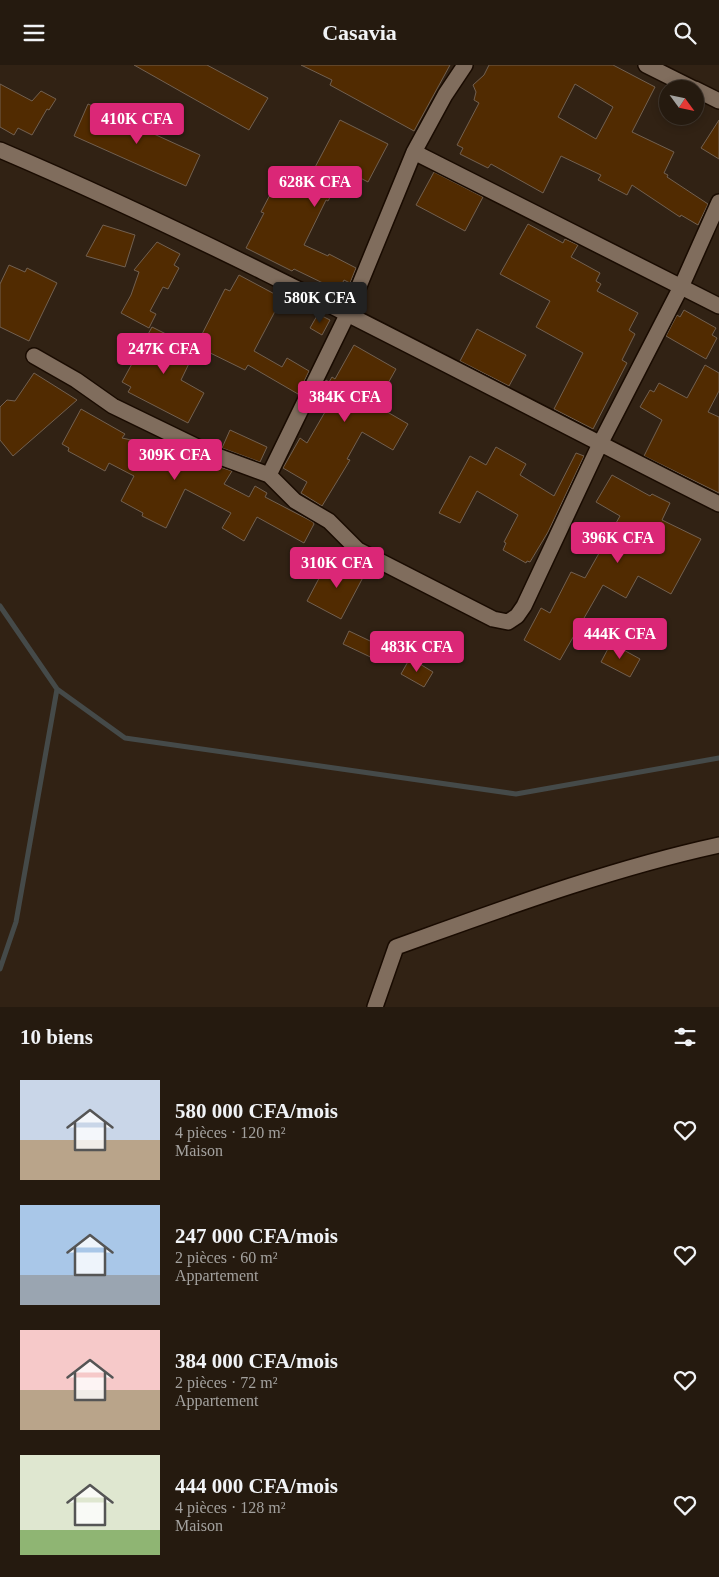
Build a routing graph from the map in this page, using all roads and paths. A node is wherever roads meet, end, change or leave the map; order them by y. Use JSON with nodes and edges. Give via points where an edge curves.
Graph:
{"nodes":[{"id":1,"x":465,"y":65,"type":"edge"},
{"id":2,"x":646,"y":65,"type":"edge"},
{"id":3,"x":677,"y":80,"type":"edge"},
{"id":4,"x":704,"y":94,"type":"edge"},
{"id":5,"x":719,"y":101,"type":"edge"},
{"id":6,"x":0,"y":150,"type":"edge"},
{"id":7,"x":414,"y":152,"type":"junction"},
{"id":8,"x":719,"y":202,"type":"edge"},
{"id":9,"x":682,"y":285,"type":"junction"},
{"id":10,"x":719,"y":306,"type":"edge"},
{"id":11,"x":348,"y":313,"type":"junction"},
{"id":12,"x":34,"y":356,"type":"dead end"},
{"id":13,"x":600,"y":444,"type":"junction"},
{"id":14,"x":269,"y":475,"type":"junction"},
{"id":15,"x":719,"y":504,"type":"edge"},
{"id":16,"x":719,"y":845,"type":"edge"},
{"id":17,"x":375,"y":1007,"type":"edge"}],
"edges":[{"from":1,"to":7,"type":"street"},
{"from":2,"to":3,"type":"street"},
{"from":4,"to":5,"type":"street"},
{"from":6,"to":11,"type":"street","via":[[110,197]]},
{"from":7,"to":9,"type":"street"},
{"from":7,"to":11,"type":"street"},
{"from":8,"to":9,"type":"street"},
{"from":9,"to":10,"type":"street"},
{"from":9,"to":13,"type":"street"},
{"from":11,"to":13,"type":"street"},
{"from":11,"to":14,"type":"street"},
{"from":12,"to":14,"type":"street","via":[[113,406],[212,454]]},
{"from":13,"to":14,"type":"street","via":[[524,606],[508,622],[493,619],[358,550],[329,521],[295,501]]},
{"from":13,"to":15,"type":"street"},
{"from":16,"to":17,"type":"street","via":[[640,865],[396,947]]}]}
